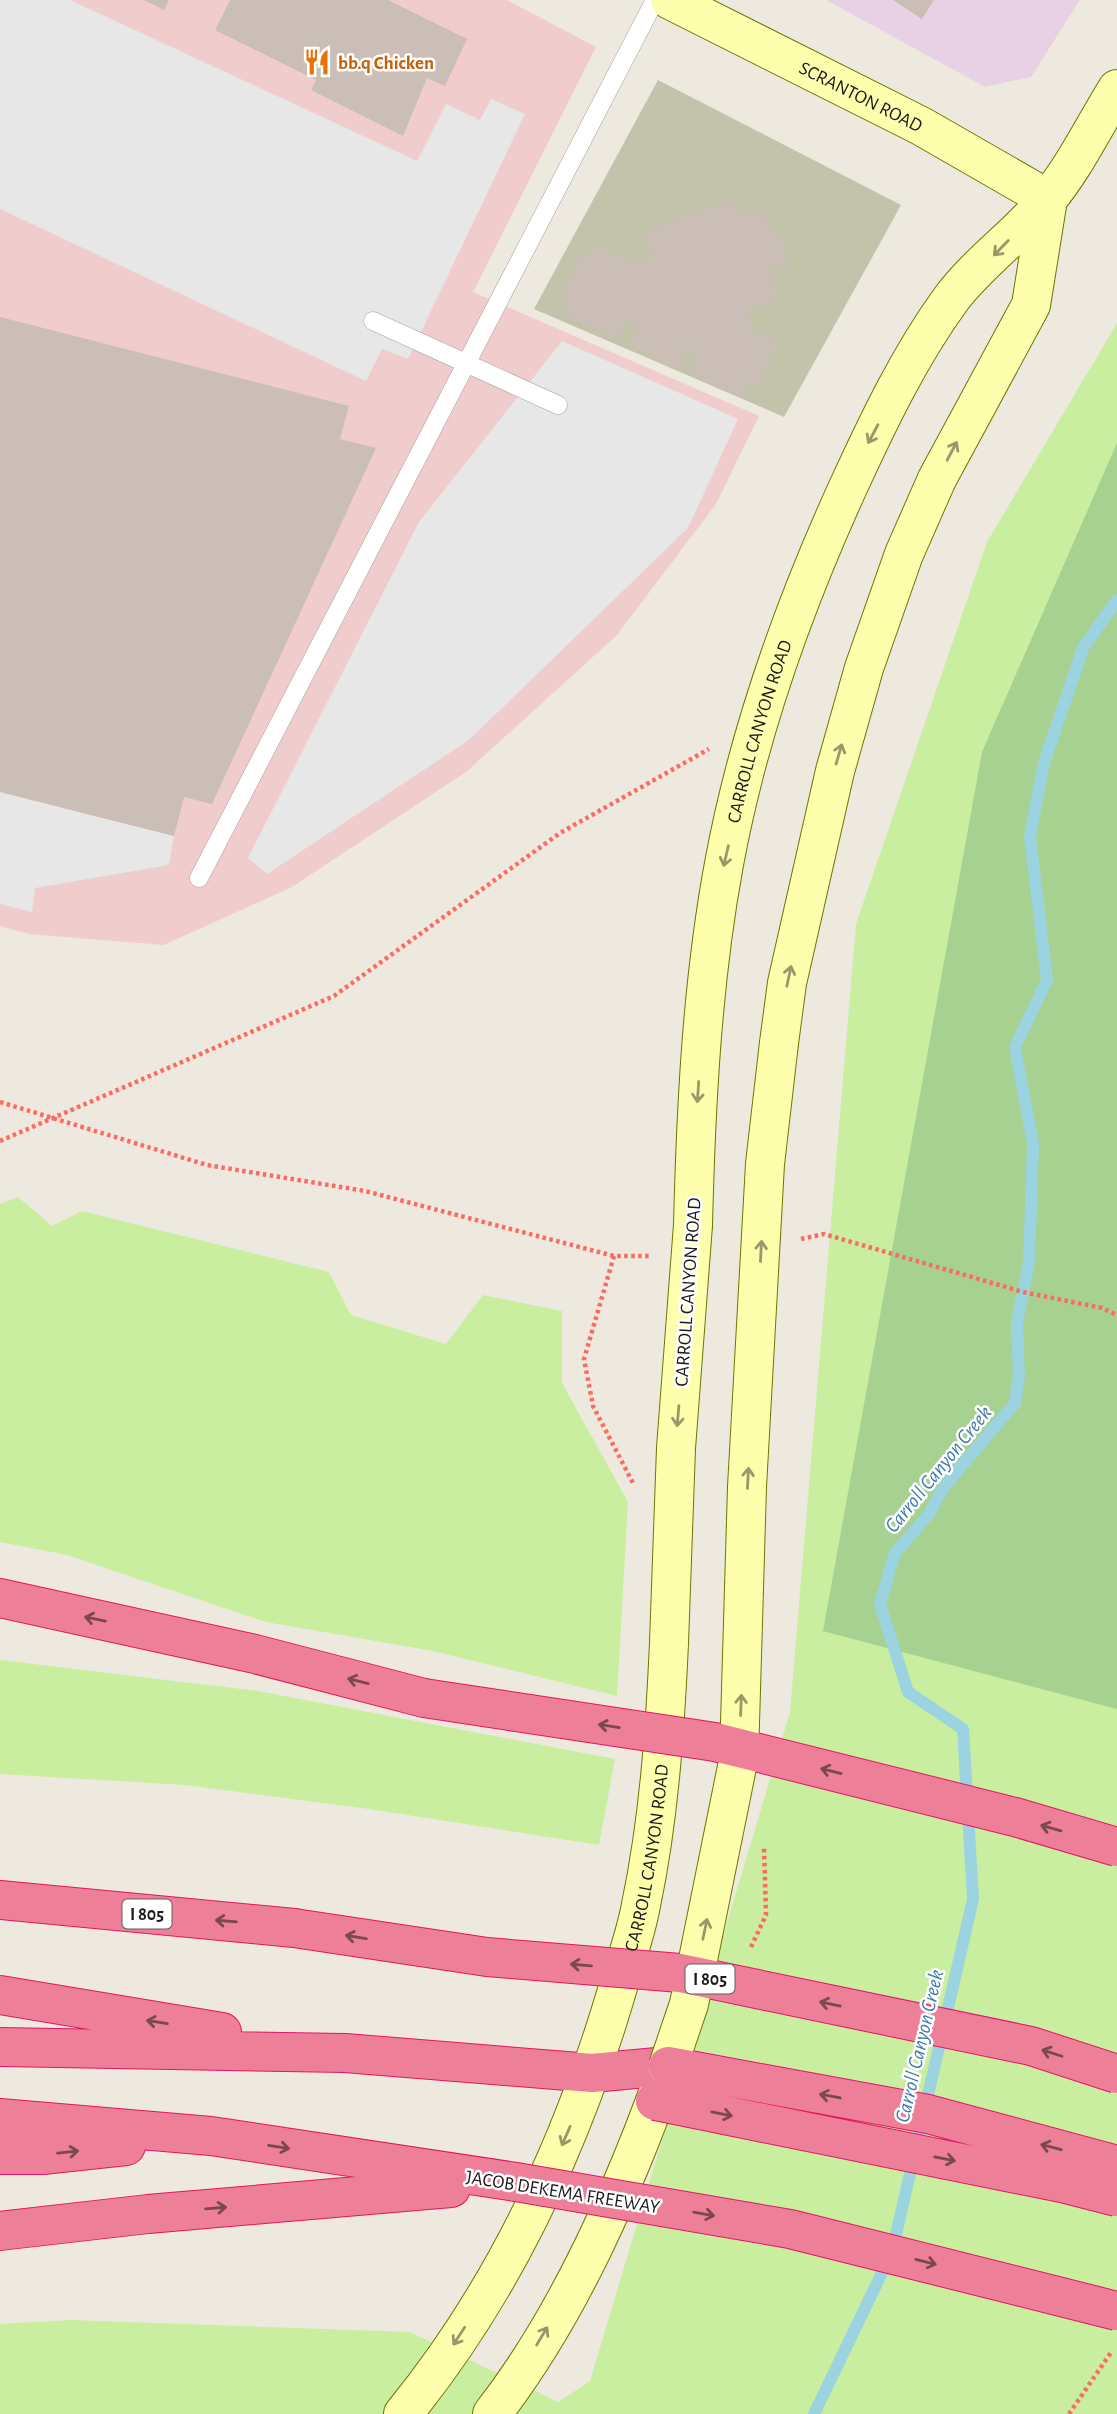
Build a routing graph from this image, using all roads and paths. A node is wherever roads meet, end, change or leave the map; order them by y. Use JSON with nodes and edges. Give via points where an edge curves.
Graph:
{"nodes":[{"id":1,"x":655,"y":0,"type":"edge"},
{"id":2,"x":670,"y":0,"type":"edge"},
{"id":3,"x":1117,"y":89,"type":"edge"},
{"id":4,"x":1048,"y":199,"type":"junction"},
{"id":5,"x":373,"y":321,"type":"dead end"},
{"id":6,"x":466,"y":364,"type":"junction"},
{"id":7,"x":558,"y":405,"type":"dead end"},
{"id":8,"x":762,"y":720,"type":"junction"},
{"id":9,"x":199,"y":878,"type":"dead end"},
{"id":10,"x":0,"y":1102,"type":"edge"},
{"id":11,"x":52,"y":1118,"type":"junction"},
{"id":12,"x":0,"y":1141,"type":"edge"},
{"id":13,"x":799,"y":1240,"type":"dead end"},
{"id":14,"x":655,"y":1256,"type":"dead end"},
{"id":15,"x":1117,"y":1314,"type":"edge"},
{"id":16,"x":0,"y":1598,"type":"edge"},
{"id":17,"x":1117,"y":1847,"type":"edge"},
{"id":18,"x":0,"y":1900,"type":"edge"},
{"id":19,"x":0,"y":1995,"type":"edge"},
{"id":20,"x":0,"y":2047,"type":"edge"},
{"id":21,"x":345,"y":2053,"type":"junction"},
{"id":22,"x":592,"y":2073,"type":"junction"},
{"id":23,"x":1117,"y":2074,"type":"edge"},
{"id":24,"x":662,"y":2083,"type":"junction"},
{"id":25,"x":0,"y":2118,"type":"edge"},
{"id":26,"x":211,"y":2136,"type":"junction"},
{"id":27,"x":0,"y":2155,"type":"edge"},
{"id":28,"x":1117,"y":2165,"type":"edge"},
{"id":29,"x":516,"y":2182,"type":"junction"},
{"id":30,"x":1117,"y":2197,"type":"edge"},
{"id":31,"x":0,"y":2231,"type":"edge"},
{"id":32,"x":1117,"y":2311,"type":"edge"},
{"id":33,"x":1117,"y":2343,"type":"edge"},
{"id":34,"x":403,"y":2414,"type":"edge"},
{"id":35,"x":492,"y":2414,"type":"edge"},
{"id":36,"x":1069,"y":2414,"type":"edge"}],
"edges":[{"from":1,"to":6,"type":"lane"},
{"from":2,"to":4,"type":"main road","name":"SCRANTON ROAD","via":[[921,126]]},
{"from":3,"to":4,"type":"main road","name":"CARROLL CANYON ROAD"},
{"from":4,"to":8,"type":"main road","name":"CARROLL CANYON ROAD","one_way":true,"via":[[952,297],[919,349],[824,539],[787,636]]},
{"from":24,"to":4,"type":"main road","name":"CARROLL CANYON ROAD","one_way":true,"bridge":true,"via":[[689,2004],[739,1758],[765,1164],[787,983],[835,771],[864,668],[904,554],[937,479],[1031,305]]},
{"from":5,"to":6,"type":"lane"},
{"from":6,"to":7,"type":"lane"},
{"from":6,"to":9,"type":"lane"},
{"from":8,"to":11,"type":"path","via":[[559,833],[334,996]]},
{"from":8,"to":22,"type":"main road","name":"CARROLL CANYON ROAD","one_way":true,"bridge":true,"via":[[724,863],[703,1024],[676,1448],[666,1710],[655,1827],[641,1908]]},
{"from":10,"to":11,"type":"path"},
{"from":11,"to":12,"type":"path"},
{"from":11,"to":14,"type":"path","via":[[207,1165],[365,1191],[614,1256]]},
{"from":13,"to":15,"type":"path","via":[[824,1234],[1023,1292]]},
{"from":17,"to":16,"type":"highway","one_way":true,"bridge":true,"via":[[715,1742],[424,1698],[255,1654]]},
{"from":23,"to":18,"type":"highway","number":"I 805","one_way":true,"bridge":true,"via":[[1031,2046],[680,1973],[487,1957],[294,1928]]},
{"from":21,"to":19,"type":"highway","one_way":true},
{"from":20,"to":21,"type":"highway"},
{"from":21,"to":22,"type":"highway"},
{"from":22,"to":24,"type":"highway"},
{"from":22,"to":34,"type":"main road","name":"CARROLL CANYON ROAD","one_way":true,"via":[[535,2210],[430,2381]]},
{"from":28,"to":24,"type":"highway","one_way":true,"bridge":true,"via":[[928,2114]]},
{"from":24,"to":30,"type":"highway","one_way":true,"bridge":true},
{"from":35,"to":24,"type":"main road","name":"CARROLL CANYON ROAD","one_way":true,"via":[[590,2256]]},
{"from":25,"to":26,"type":"highway","name":"JACOB DEKEMA FREEWAY"},
{"from":27,"to":26,"type":"highway","one_way":true,"via":[[43,2155]]},
{"from":26,"to":29,"type":"highway","name":"JACOB DEKEMA FREEWAY","one_way":true},
{"from":31,"to":29,"type":"highway","one_way":true},
{"from":29,"to":32,"type":"highway","name":"JACOB DEKEMA FREEWAY","one_way":true,"bridge":true,"via":[[790,2228]]},
{"from":33,"to":36,"type":"path"}]}
